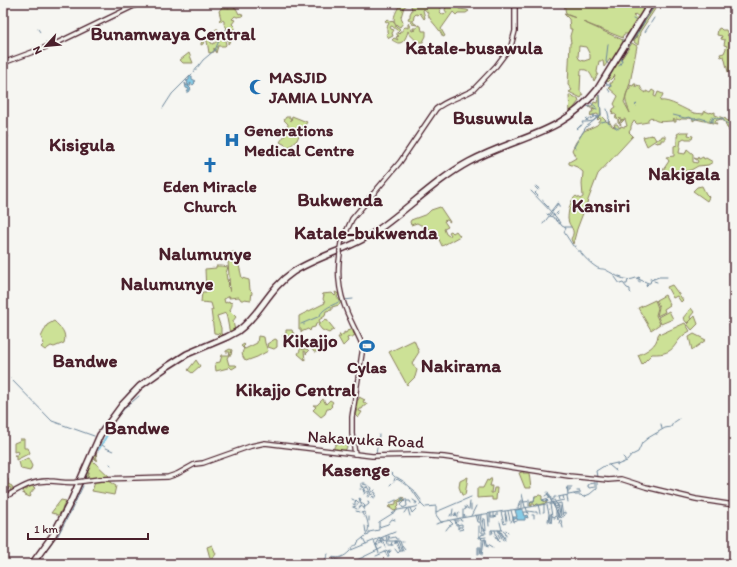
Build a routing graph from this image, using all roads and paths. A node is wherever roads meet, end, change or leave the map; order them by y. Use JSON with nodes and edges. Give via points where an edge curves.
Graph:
{"nodes":[{"id":1,"x":140,"y":3,"type":"edge"},
{"id":2,"x":515,"y":3,"type":"edge"},
{"id":3,"x":651,"y":3,"type":"edge"},
{"id":4,"x":3,"y":63,"type":"edge"},
{"id":5,"x":355,"y":454,"type":"junction"},
{"id":6,"x":3,"y":498,"type":"edge"},
{"id":7,"x":734,"y":505,"type":"edge"},
{"id":8,"x":33,"y":564,"type":"edge"}],
"edges":[{"from":1,"to":4,"type":"main road","via":[[39,51]]},
{"from":2,"to":5,"type":"main road","via":[[515,34],[509,50],[473,90],[436,109],[400,162],[352,219],[341,243],[338,279],[340,293],[345,310],[363,347],[352,417]]},
{"from":3,"to":8,"type":"highway","via":[[595,94],[571,117],[547,131],[484,156],[459,169],[368,237],[301,269],[286,279],[274,290],[251,322],[237,333],[185,356],[144,385],[106,428],[64,518]]},
{"from":5,"to":6,"type":"main road","name":"Nakawuka Road","bridge":true,"via":[[263,443],[194,464],[168,476],[100,479],[67,484],[32,482]]},
{"from":5,"to":7,"type":"main road","name":"Nakawuka Road","via":[[444,457],[569,476],[621,479],[696,499]]}]}
